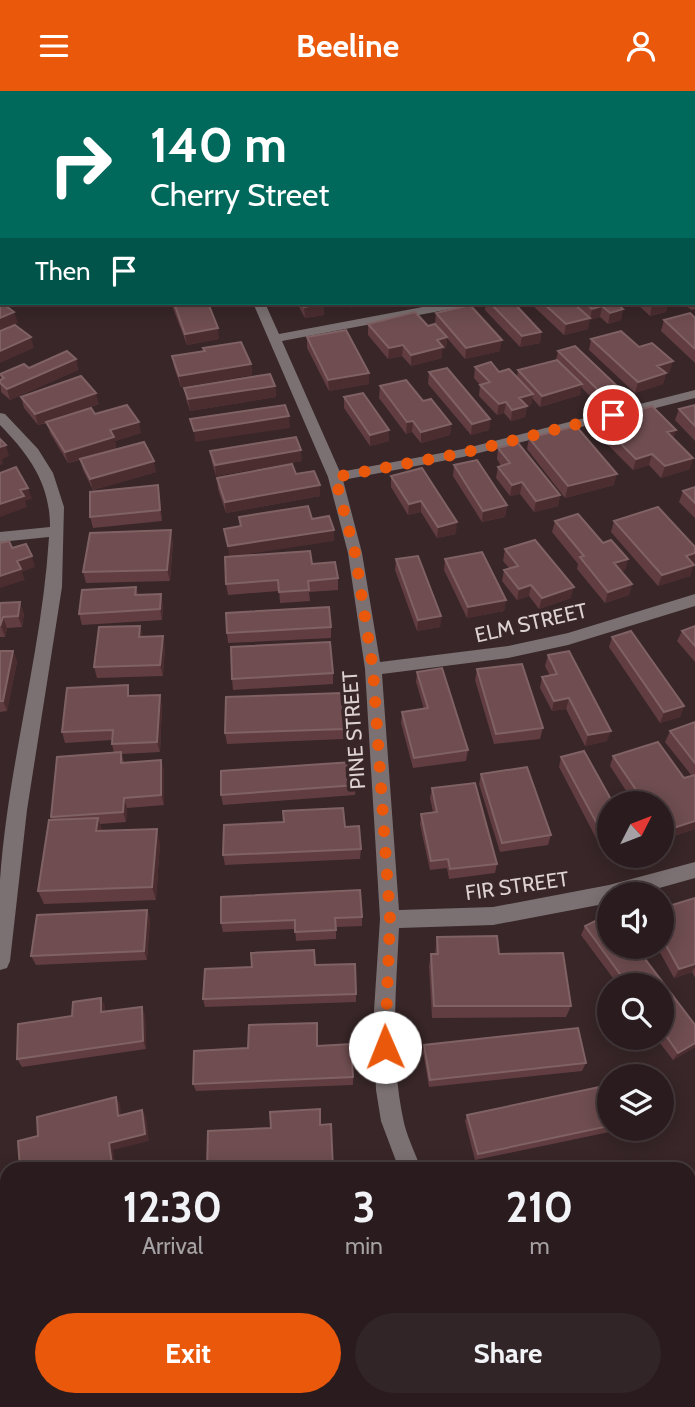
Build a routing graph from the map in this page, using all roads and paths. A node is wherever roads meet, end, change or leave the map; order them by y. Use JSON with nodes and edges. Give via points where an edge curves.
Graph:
{"nodes":[{"id":1,"x":260,"y":305,"type":"edge"},
{"id":2,"x":451,"y":305,"type":"edge"},
{"id":3,"x":273,"y":339,"type":"junction"},
{"id":4,"x":695,"y":394,"type":"edge"},
{"id":5,"x":0,"y":417,"type":"edge"},
{"id":6,"x":335,"y":477,"type":"junction"},
{"id":7,"x":57,"y":531,"type":"junction"},
{"id":8,"x":0,"y":537,"type":"edge"},
{"id":9,"x":695,"y":600,"type":"edge"},
{"id":10,"x":373,"y":669,"type":"junction"},
{"id":11,"x":9,"y":811,"type":"edge"},
{"id":12,"x":695,"y":870,"type":"edge"},
{"id":13,"x":652,"y":882,"type":"edge"},
{"id":14,"x":597,"y":896,"type":"edge"},
{"id":15,"x":390,"y":919,"type":"junction"},
{"id":16,"x":0,"y":961,"type":"edge"},
{"id":17,"x":407,"y":1162,"type":"edge"}],
"edges":[{"from":1,"to":3,"type":"street","name":"PINE STREET"},
{"from":2,"to":3,"type":"street"},
{"from":3,"to":6,"type":"street","name":"PINE STREET"},
{"from":4,"to":6,"type":"street","via":[[463,453]]},
{"from":5,"to":7,"type":"street","via":[[31,449],[46,473],[57,507]]},
{"from":6,"to":10,"type":"street","name":"PINE STREET","via":[[355,553]]},
{"from":7,"to":8,"type":"street"},
{"from":7,"to":11,"type":"street","via":[[54,587]]},
{"from":9,"to":10,"type":"street","name":"ELM STREET","via":[[568,639],[508,652]]},
{"from":10,"to":15,"type":"street","name":"PINE STREET"},
{"from":11,"to":16,"type":"street"},
{"from":12,"to":13,"type":"street","name":"FIR STREET"},
{"from":14,"to":15,"type":"street","name":"FIR STREET","via":[[493,916]]},
{"from":15,"to":17,"type":"street","name":"PINE STREET","via":[[384,1026],[387,1090],[392,1121]]}]}
